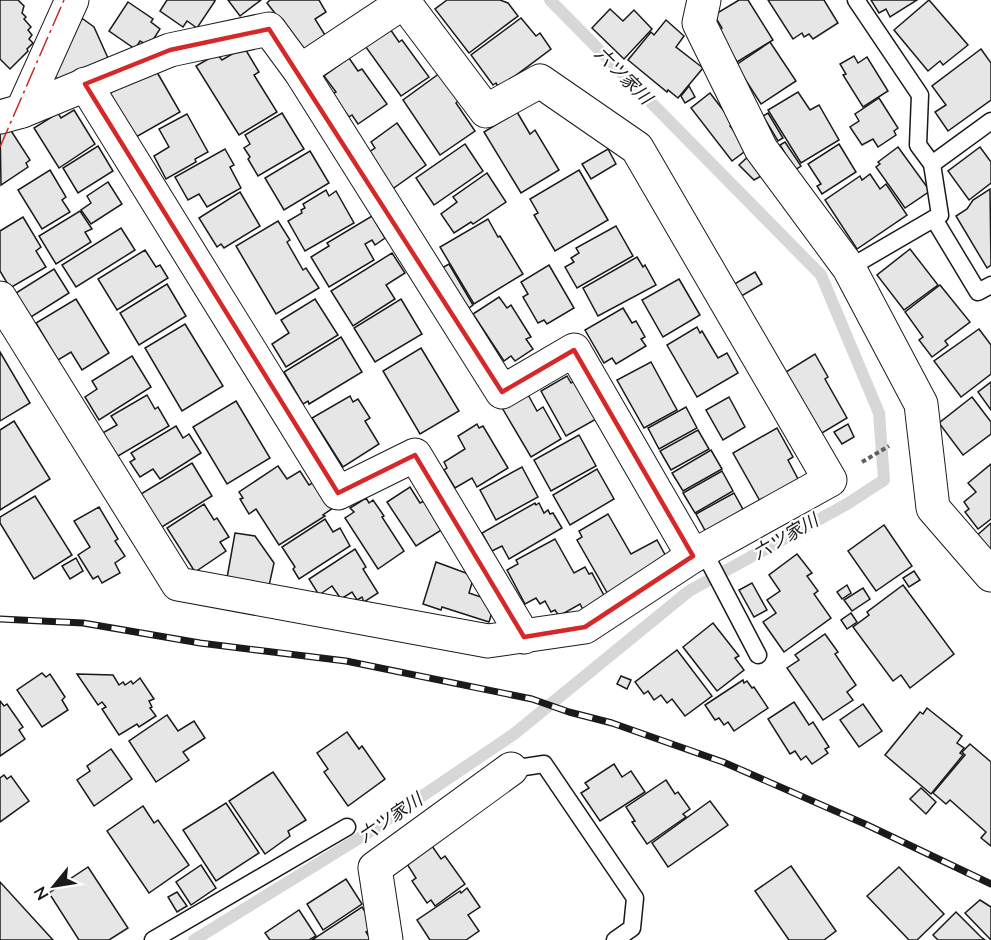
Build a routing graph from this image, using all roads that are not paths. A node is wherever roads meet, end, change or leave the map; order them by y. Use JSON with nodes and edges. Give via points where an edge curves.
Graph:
{"nodes":[{"id":1,"x":72,"y":0,"type":"edge"},
{"id":2,"x":704,"y":0,"type":"edge"},
{"id":3,"x":856,"y":0,"type":"edge"},
{"id":4,"x":300,"y":71,"type":"junction"},
{"id":5,"x":86,"y":84,"type":"junction"},
{"id":6,"x":11,"y":114,"type":"edge"},
{"id":7,"x":991,"y":121,"type":"edge"},
{"id":8,"x":932,"y":164,"type":"junction"},
{"id":9,"x":934,"y":219,"type":"junction"},
{"id":10,"x":849,"y":268,"type":"junction"},
{"id":11,"x":991,"y":285,"type":"edge"},
{"id":12,"x":0,"y":298,"type":"edge"},
{"id":13,"x":698,"y":553,"type":"junction"},
{"id":14,"x":991,"y":575,"type":"edge"},
{"id":15,"x":524,"y":637,"type":"junction"},
{"id":16,"x":758,"y":655,"type":"dead end"},
{"id":17,"x":511,"y":769,"type":"joint"},
{"id":18,"x":347,"y":827,"type":"dead end"},
{"id":19,"x":153,"y":940,"type":"edge"},
{"id":20,"x":386,"y":940,"type":"edge"},
{"id":21,"x":615,"y":940,"type":"edge"}],
"edges":[{"from":1,"to":6,"type":"street"},
{"from":2,"to":10,"type":"street","via":[[699,23],[761,149]]},
{"from":3,"to":8,"type":"lane","via":[[920,95],[918,145]]},
{"from":4,"to":5,"type":"street","via":[[269,29],[170,50]]},
{"from":4,"to":13,"type":"street","via":[[502,392],[574,350]]},
{"from":4,"to":13,"type":"street","via":[[404,2],[486,111],[540,81],[637,148],[831,480]]},
{"from":5,"to":6,"type":"street"},
{"from":5,"to":15,"type":"street","via":[[338,493],[415,455]]},
{"from":7,"to":8,"type":"lane"},
{"from":8,"to":9,"type":"lane","via":[[940,215]]},
{"from":9,"to":10,"type":"lane"},
{"from":9,"to":11,"type":"lane","via":[[978,292]]},
{"from":10,"to":14,"type":"street","via":[[921,404],[933,508]]},
{"from":12,"to":15,"type":"street","via":[[178,584],[488,641]]},
{"from":13,"to":15,"type":"street","via":[[585,627]]},
{"from":13,"to":16,"type":"lane"},
{"from":17,"to":20,"type":"street","via":[[375,868]]},
{"from":17,"to":21,"type":"lane","via":[[544,764],[635,898],[632,928]]},
{"from":18,"to":19,"type":"lane"}]}
